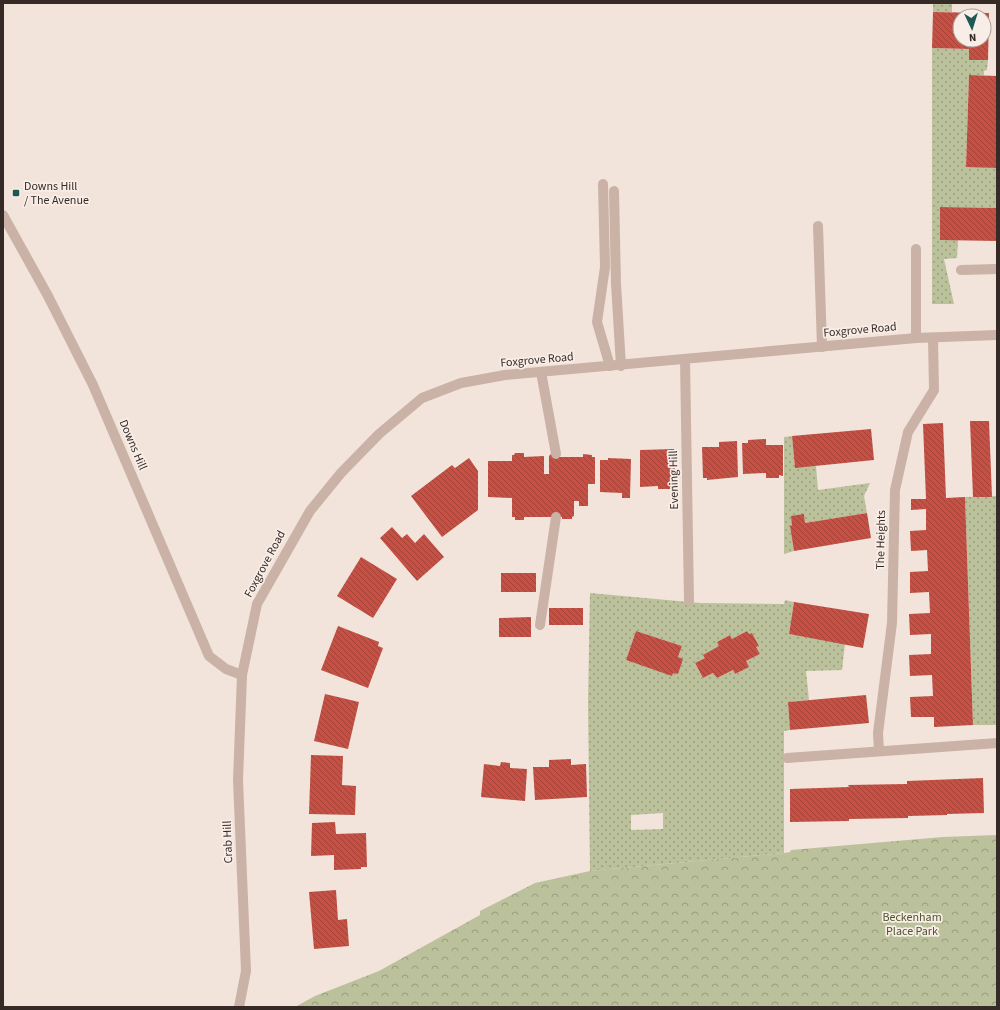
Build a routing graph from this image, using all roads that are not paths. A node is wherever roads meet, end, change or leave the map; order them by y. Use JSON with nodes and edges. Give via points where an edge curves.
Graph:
{"nodes":[{"id":1,"x":603,"y":184,"type":"dead end"},
{"id":2,"x":614,"y":191,"type":"dead end"},
{"id":3,"x":3,"y":215,"type":"edge"},
{"id":4,"x":818,"y":226,"type":"dead end"},
{"id":5,"x":916,"y":249,"type":"dead end"},
{"id":6,"x":997,"y":269,"type":"edge"},
{"id":7,"x":961,"y":270,"type":"dead end"},
{"id":8,"x":997,"y":335,"type":"edge"},
{"id":9,"x":916,"y":338,"type":"junction"},
{"id":10,"x":933,"y":338,"type":"junction"},
{"id":11,"x":822,"y":347,"type":"junction"},
{"id":12,"x":685,"y":359,"type":"junction"},
{"id":13,"x":610,"y":366,"type":"junction"},
{"id":14,"x":621,"y":366,"type":"junction"},
{"id":15,"x":542,"y":372,"type":"junction"},
{"id":16,"x":556,"y":454,"type":"dead end"},
{"id":17,"x":556,"y":516,"type":"dead end"},
{"id":18,"x":689,"y":601,"type":"dead end"},
{"id":19,"x":540,"y":625,"type":"dead end"},
{"id":20,"x":242,"y":675,"type":"junction"},
{"id":21,"x":997,"y":743,"type":"edge"},
{"id":22,"x":879,"y":750,"type":"junction"},
{"id":23,"x":787,"y":758,"type":"dead end"},
{"id":24,"x":239,"y":1007,"type":"edge"}],
"edges":[{"from":1,"to":13,"type":"street","via":[[605,267],[596,322]]},
{"from":2,"to":14,"type":"street"},
{"from":3,"to":20,"type":"street","name":"Downs Hill","via":[[93,385],[209,656],[226,669]]},
{"from":4,"to":11,"type":"street"},
{"from":5,"to":9,"type":"street"},
{"from":6,"to":7,"type":"street"},
{"from":8,"to":10,"type":"street","name":"Foxgrove Road"},
{"from":9,"to":10,"type":"street","name":"Foxgrove Road"},
{"from":9,"to":11,"type":"street","name":"Foxgrove Road"},
{"from":10,"to":22,"type":"street","name":"The Heights","via":[[934,390],[908,432],[895,490],[892,623],[878,733]]},
{"from":11,"to":12,"type":"street","name":"Foxgrove Road"},
{"from":12,"to":14,"type":"street","name":"Foxgrove Road"},
{"from":12,"to":18,"type":"street","name":"Evening Hill"},
{"from":13,"to":14,"type":"street","name":"Foxgrove Road"},
{"from":13,"to":15,"type":"street","name":"Foxgrove Road"},
{"from":15,"to":16,"type":"street"},
{"from":15,"to":20,"type":"street","name":"Foxgrove Road","via":[[505,375],[461,383],[422,398],[362,451],[310,511],[257,604]]},
{"from":17,"to":19,"type":"street"},
{"from":20,"to":24,"type":"street","name":"Crab Hill","via":[[238,780],[246,971]]},
{"from":21,"to":22,"type":"street"},
{"from":22,"to":23,"type":"street"}]}
